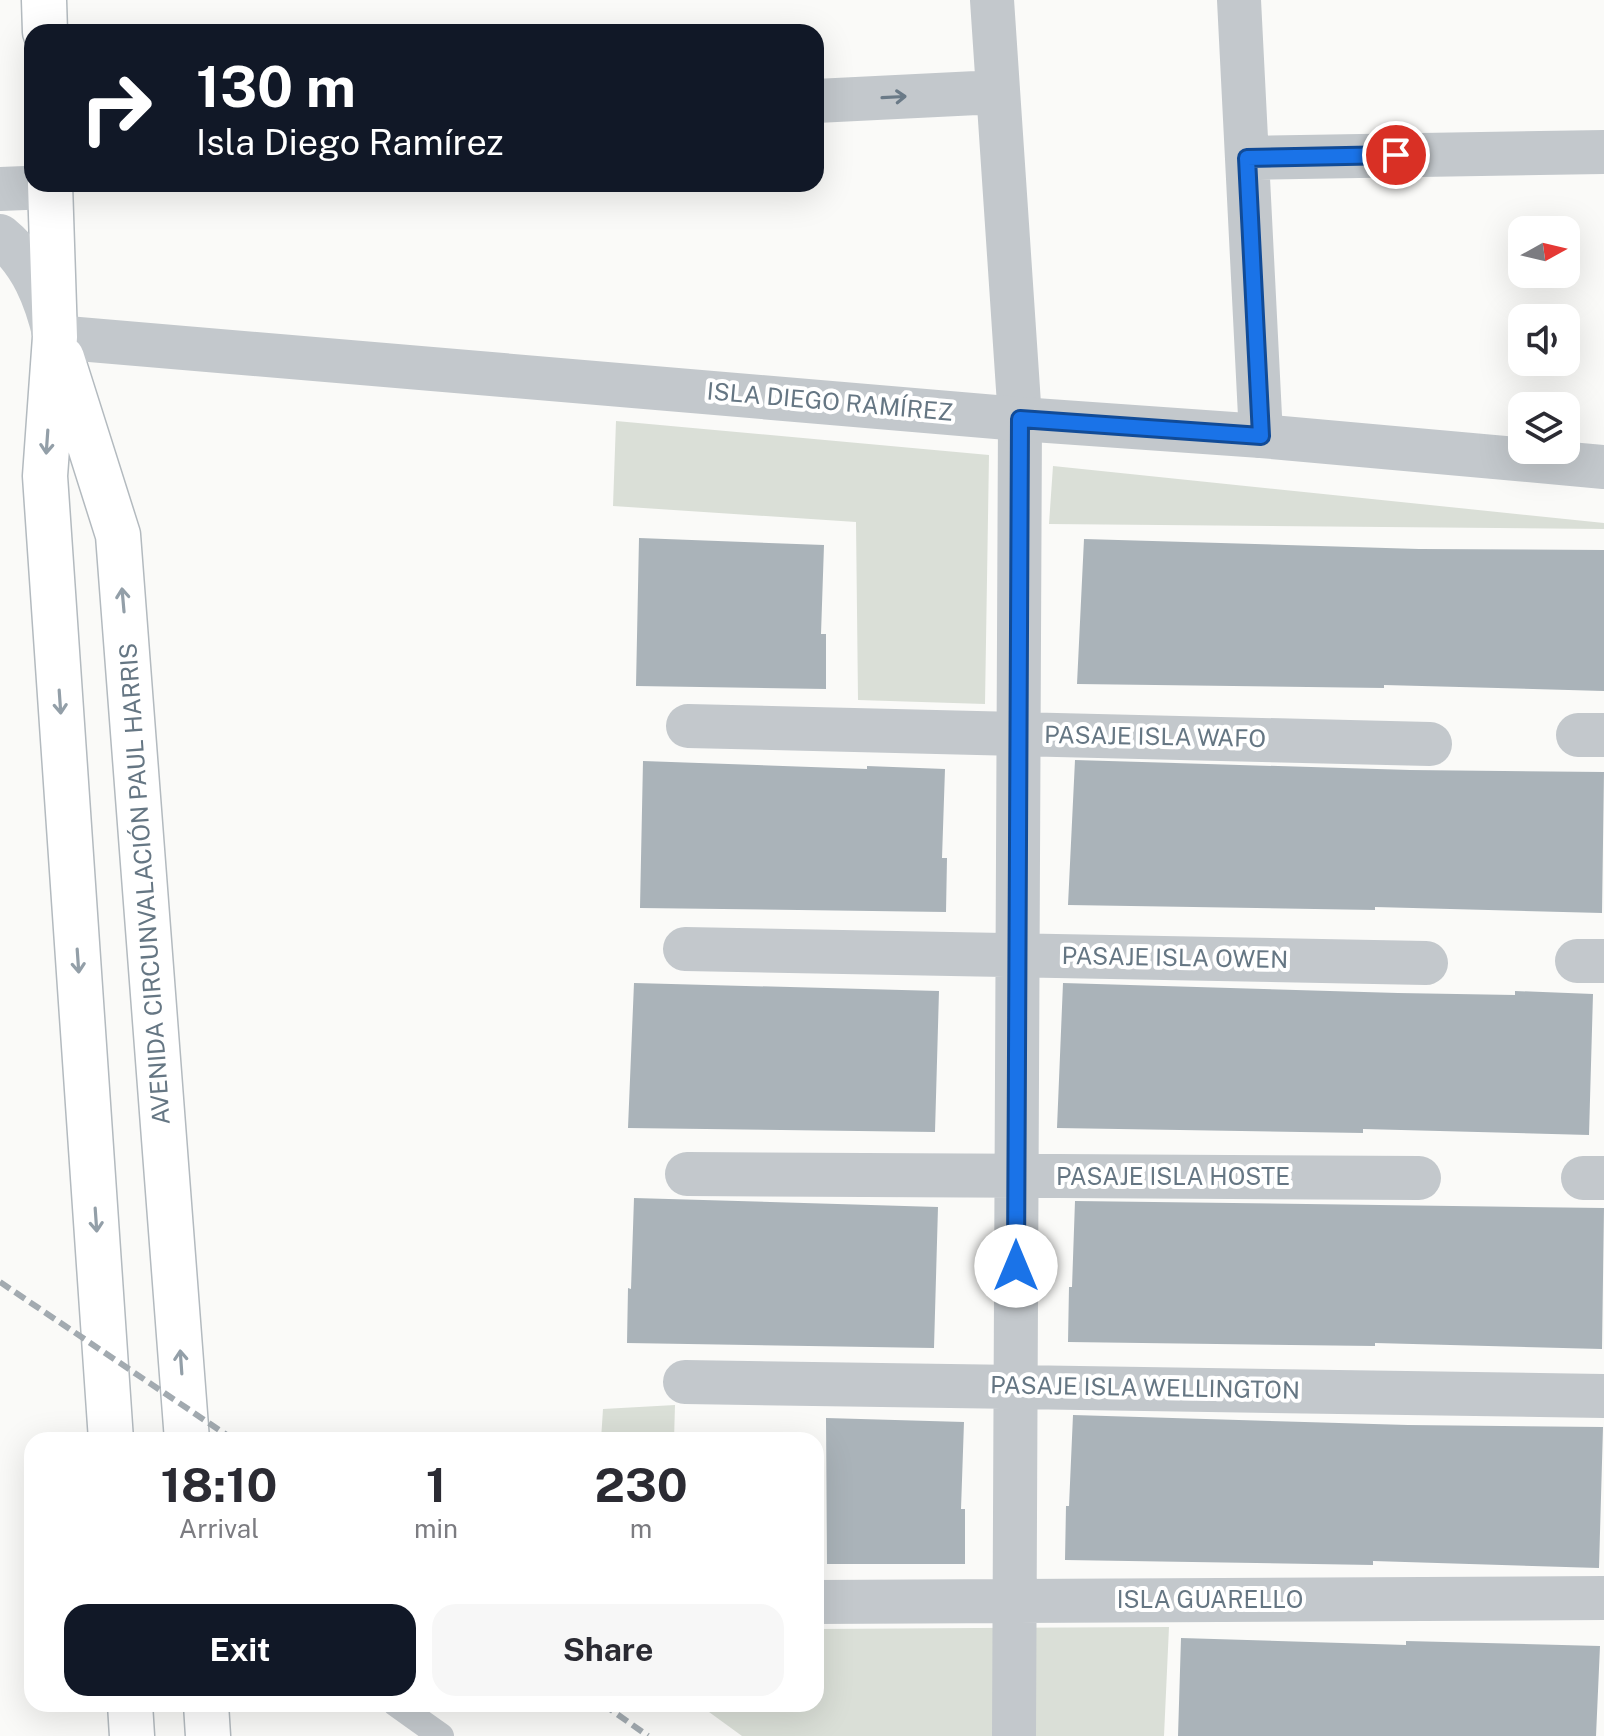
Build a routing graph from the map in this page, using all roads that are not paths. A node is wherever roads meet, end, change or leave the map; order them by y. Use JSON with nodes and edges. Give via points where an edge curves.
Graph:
{"nodes":[{"id":1,"x":44,"y":0,"type":"edge"},
{"id":2,"x":992,"y":0,"type":"edge"},
{"id":3,"x":1239,"y":0,"type":"edge"},
{"id":4,"x":45,"y":24,"type":"edge"},
{"id":5,"x":997,"y":92,"type":"junction"},
{"id":6,"x":824,"y":101,"type":"edge"},
{"id":7,"x":1604,"y":152,"type":"edge"},
{"id":8,"x":1247,"y":158,"type":"junction"},
{"id":9,"x":24,"y":187,"type":"edge"},
{"id":10,"x":0,"y":189,"type":"edge"},
{"id":11,"x":50,"y":192,"type":"edge"},
{"id":12,"x":0,"y":236,"type":"edge"},
{"id":13,"x":55,"y":337,"type":"junction"},
{"id":14,"x":1020,"y":419,"type":"junction"},
{"id":15,"x":1261,"y":436,"type":"junction"},
{"id":16,"x":1604,"y":467,"type":"edge"},
{"id":17,"x":688,"y":726,"type":"dead end"},
{"id":18,"x":1019,"y":733,"type":"junction"},
{"id":19,"x":1430,"y":744,"type":"dead end"},
{"id":20,"x":685,"y":949,"type":"dead end"},
{"id":21,"x":1017,"y":954,"type":"junction"},
{"id":22,"x":1426,"y":963,"type":"dead end"},
{"id":23,"x":687,"y":1174,"type":"dead end"},
{"id":24,"x":1017,"y":1176,"type":"junction"},
{"id":25,"x":1419,"y":1178,"type":"dead end"},
{"id":26,"x":685,"y":1382,"type":"dead end"},
{"id":27,"x":1016,"y":1386,"type":"junction"},
{"id":28,"x":1604,"y":1396,"type":"edge"},
{"id":29,"x":110,"y":1432,"type":"edge"},
{"id":30,"x":186,"y":1432,"type":"edge"},
{"id":31,"x":1604,"y":1598,"type":"edge"},
{"id":32,"x":1015,"y":1601,"type":"junction"},
{"id":33,"x":824,"y":1602,"type":"edge"},
{"id":34,"x":130,"y":1712,"type":"edge"},
{"id":35,"x":206,"y":1712,"type":"edge"},
{"id":36,"x":407,"y":1712,"type":"edge"},
{"id":37,"x":132,"y":1736,"type":"edge"},
{"id":38,"x":208,"y":1736,"type":"edge"},
{"id":39,"x":441,"y":1736,"type":"edge"},
{"id":40,"x":1014,"y":1736,"type":"edge"}],
"edges":[{"from":1,"to":4,"type":"main road"},
{"from":2,"to":5,"type":"street"},
{"from":3,"to":8,"type":"street"},
{"from":6,"to":5,"type":"street","one_way":true},
{"from":5,"to":14,"type":"street"},
{"from":7,"to":8,"type":"street"},
{"from":8,"to":15,"type":"street"},
{"from":9,"to":10,"type":"street"},
{"from":11,"to":13,"type":"main road","name":"AVENIDA CIRCUNVALACIÓN PAUL HARRIS"},
{"from":12,"to":13,"type":"street","via":[[39,284]]},
{"from":13,"to":14,"type":"street","name":"ISLA DIEGO RAMÍREZ"},
{"from":13,"to":29,"type":"main road","name":"AVENIDA CIRCUNVALACIÓN PAUL HARRIS","one_way":true,"via":[[45,476]]},
{"from":30,"to":13,"type":"main road","name":"AVENIDA CIRCUNVALACIÓN PAUL HARRIS","one_way":true,"via":[[118,535]]},
{"from":14,"to":15,"type":"street","name":"ISLA DIEGO RAMÍREZ"},
{"from":14,"to":18,"type":"street"},
{"from":15,"to":16,"type":"street","name":"ISLA DIEGO RAMÍREZ"},
{"from":17,"to":18,"type":"street","name":"PASAJE ISLA WAFO"},
{"from":18,"to":19,"type":"street","name":"PASAJE ISLA WAFO"},
{"from":18,"to":21,"type":"street"},
{"from":20,"to":21,"type":"street","name":"PASAJE ISLA OWEN"},
{"from":21,"to":22,"type":"street","name":"PASAJE ISLA OWEN"},
{"from":21,"to":24,"type":"street"},
{"from":23,"to":24,"type":"street","name":"PASAJE ISLA HOSTE"},
{"from":24,"to":25,"type":"street","name":"PASAJE ISLA HOSTE"},
{"from":24,"to":27,"type":"street"},
{"from":26,"to":27,"type":"street","name":"PASAJE ISLA WELLINGTON"},
{"from":27,"to":28,"type":"street","name":"PASAJE ISLA WELLINGTON"},
{"from":27,"to":32,"type":"street"},
{"from":31,"to":32,"type":"street","name":"ISLA GUARELLO"},
{"from":32,"to":33,"type":"street","name":"ISLA GUARELLO"},
{"from":32,"to":40,"type":"street"},
{"from":34,"to":37,"type":"main road"},
{"from":35,"to":38,"type":"main road"},
{"from":36,"to":39,"type":"lane"}]}
